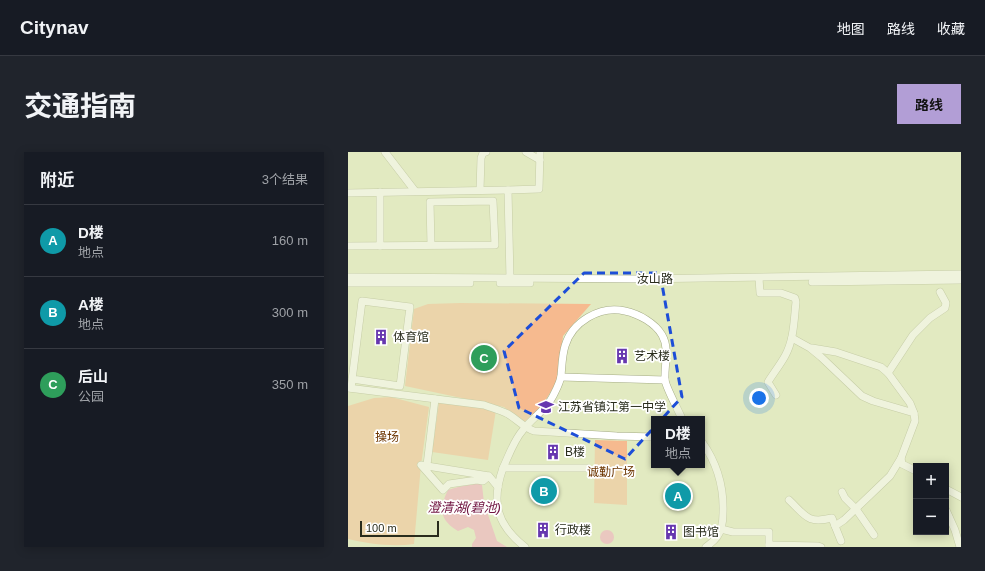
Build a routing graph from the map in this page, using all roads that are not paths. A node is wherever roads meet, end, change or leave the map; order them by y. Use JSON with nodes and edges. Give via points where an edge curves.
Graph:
{"nodes":[{"id":1,"x":385,"y":152,"type":"edge"},
{"id":2,"x":486,"y":152,"type":"edge"},
{"id":3,"x":526,"y":152,"type":"edge"},
{"id":4,"x":540,"y":152,"type":"edge"},
{"id":5,"x":540,"y":160,"type":"junction"},
{"id":6,"x":480,"y":190,"type":"junction"},
{"id":7,"x":508,"y":190,"type":"junction"},
{"id":8,"x":416,"y":191,"type":"junction"},
{"id":9,"x":380,"y":192,"type":"junction"},
{"id":10,"x":348,"y":193,"type":"edge"},
{"id":11,"x":348,"y":246,"type":"edge"},
{"id":12,"x":380,"y":246,"type":"junction"},
{"id":13,"x":431,"y":246,"type":"junction"},
{"id":14,"x":961,"y":274,"type":"edge"},
{"id":15,"x":348,"y":277,"type":"edge"},
{"id":16,"x":510,"y":278,"type":"junction"},
{"id":17,"x":759,"y":280,"type":"junction"},
{"id":18,"x":961,"y":280,"type":"edge"},
{"id":19,"x":348,"y":283,"type":"edge"},
{"id":20,"x":940,"y":292,"type":"dead end"},
{"id":21,"x":792,"y":338,"type":"junction"},
{"id":22,"x":810,"y":348,"type":"junction"},
{"id":23,"x":888,"y":373,"type":"junction"},
{"id":24,"x":561,"y":377,"type":"junction"},
{"id":25,"x":352,"y":379,"type":"junction"},
{"id":26,"x":665,"y":380,"type":"junction"},
{"id":27,"x":350,"y":388,"type":"edge"},
{"id":28,"x":776,"y":395,"type":"dead end"},
{"id":29,"x":435,"y":399,"type":"junction"},
{"id":30,"x":914,"y":413,"type":"junction"},
{"id":31,"x":681,"y":416,"type":"edge"},
{"id":32,"x":525,"y":427,"type":"junction"},
{"id":33,"x":651,"y":437,"type":"edge"},
{"id":34,"x":705,"y":447,"type":"edge"},
{"id":35,"x":901,"y":458,"type":"junction"},
{"id":36,"x":427,"y":465,"type":"junction"},
{"id":37,"x":503,"y":468,"type":"junction"},
{"id":38,"x":587,"y":468,"type":"dead end"},
{"id":39,"x":913,"y":470,"type":"edge"},
{"id":40,"x":489,"y":476,"type":"junction"},
{"id":41,"x":498,"y":487,"type":"junction"},
{"id":42,"x":949,"y":491,"type":"edge"},
{"id":43,"x":842,"y":492,"type":"dead end"},
{"id":44,"x":961,"y":497,"type":"edge"},
{"id":45,"x":789,"y":500,"type":"dead end"},
{"id":46,"x":856,"y":509,"type":"junction"},
{"id":47,"x":949,"y":516,"type":"edge"},
{"id":48,"x":835,"y":526,"type":"junction"},
{"id":49,"x":721,"y":529,"type":"junction"},
{"id":50,"x":874,"y":535,"type":"dead end"},
{"id":51,"x":841,"y":541,"type":"dead end"},
{"id":52,"x":769,"y":546,"type":"edge"},
{"id":53,"x":525,"y":547,"type":"edge"},
{"id":54,"x":706,"y":547,"type":"edge"},
{"id":55,"x":821,"y":547,"type":"edge"},
{"id":56,"x":960,"y":547,"type":"edge"}],
"edges":[{"from":1,"to":8,"type":"street"},
{"from":2,"to":6,"type":"street","via":[[481,158]]},
{"from":3,"to":5,"type":"street"},
{"from":4,"to":5,"type":"street"},
{"from":5,"to":7,"type":"street","via":[[539,189]]},
{"from":6,"to":7,"type":"street"},
{"from":6,"to":8,"type":"street"},
{"from":7,"to":16,"type":"street"},
{"from":8,"to":9,"type":"street"},
{"from":9,"to":10,"type":"street"},
{"from":9,"to":12,"type":"street"},
{"from":11,"to":12,"type":"street"},
{"from":12,"to":13,"type":"street"},
{"from":13,"to":13,"type":"street","via":[[495,245],[493,201],[430,202]]},
{"from":14,"to":17,"type":"street","name":"汝山路"},
{"from":15,"to":16,"type":"street","name":"汝山路"},
{"from":16,"to":17,"type":"street","name":"汝山路"},
{"from":17,"to":18,"type":"street","name":"汝山路"},
{"from":17,"to":19,"type":"street","name":"汝山路"},
{"from":17,"to":21,"type":"street","via":[[760,293],[781,293],[795,298]]},
{"from":20,"to":23,"type":"street","via":[[946,302],[944,308],[913,335]]},
{"from":21,"to":22,"type":"street"},
{"from":21,"to":28,"type":"street","via":[[786,356],[768,382]]},
{"from":22,"to":23,"type":"street","via":[[836,352],[881,368]]},
{"from":22,"to":30,"type":"street","via":[[862,396]]},
{"from":23,"to":30,"type":"street","via":[[910,403]]},
{"from":24,"to":26,"type":"street"},
{"from":24,"to":26,"type":"street","via":[[567,339],[574,330],[592,316],[615,310],[642,318],[654,325],[662,335],[666,346]]},
{"from":24,"to":32,"type":"street","via":[[548,404]]},
{"from":25,"to":25,"type":"street","via":[[362,301],[410,307],[400,386]]},
{"from":25,"to":27,"type":"street"},
{"from":26,"to":31,"type":"street"},
{"from":27,"to":29,"type":"street"},
{"from":29,"to":32,"type":"street","via":[[498,409]]},
{"from":29,"to":36,"type":"street"},
{"from":30,"to":35,"type":"street","via":[[915,421]]},
{"from":32,"to":33,"type":"street","via":[[534,431]]},
{"from":32,"to":37,"type":"street"},
{"from":34,"to":49,"type":"street","via":[[721,483]]},
{"from":35,"to":39,"type":"street","via":[[902,464]]},
{"from":35,"to":46,"type":"street","via":[[890,476]]},
{"from":36,"to":40,"type":"street"},
{"from":36,"to":40,"type":"street","via":[[421,465],[443,490],[449,484],[476,480],[483,482]]},
{"from":37,"to":38,"type":"street"},
{"from":37,"to":41,"type":"street"},
{"from":40,"to":41,"type":"street"},
{"from":41,"to":53,"type":"street","via":[[496,498],[504,524]]},
{"from":42,"to":44,"type":"street"},
{"from":43,"to":46,"type":"street"},
{"from":45,"to":48,"type":"street","via":[[811,519],[820,521],[832,518]]},
{"from":46,"to":48,"type":"street"},
{"from":46,"to":50,"type":"street"},
{"from":47,"to":56,"type":"street"},
{"from":48,"to":51,"type":"street"},
{"from":49,"to":52,"type":"street","via":[[733,532],[769,532]]},
{"from":49,"to":54,"type":"street","via":[[718,536]]},
{"from":52,"to":55,"type":"street"}]}
